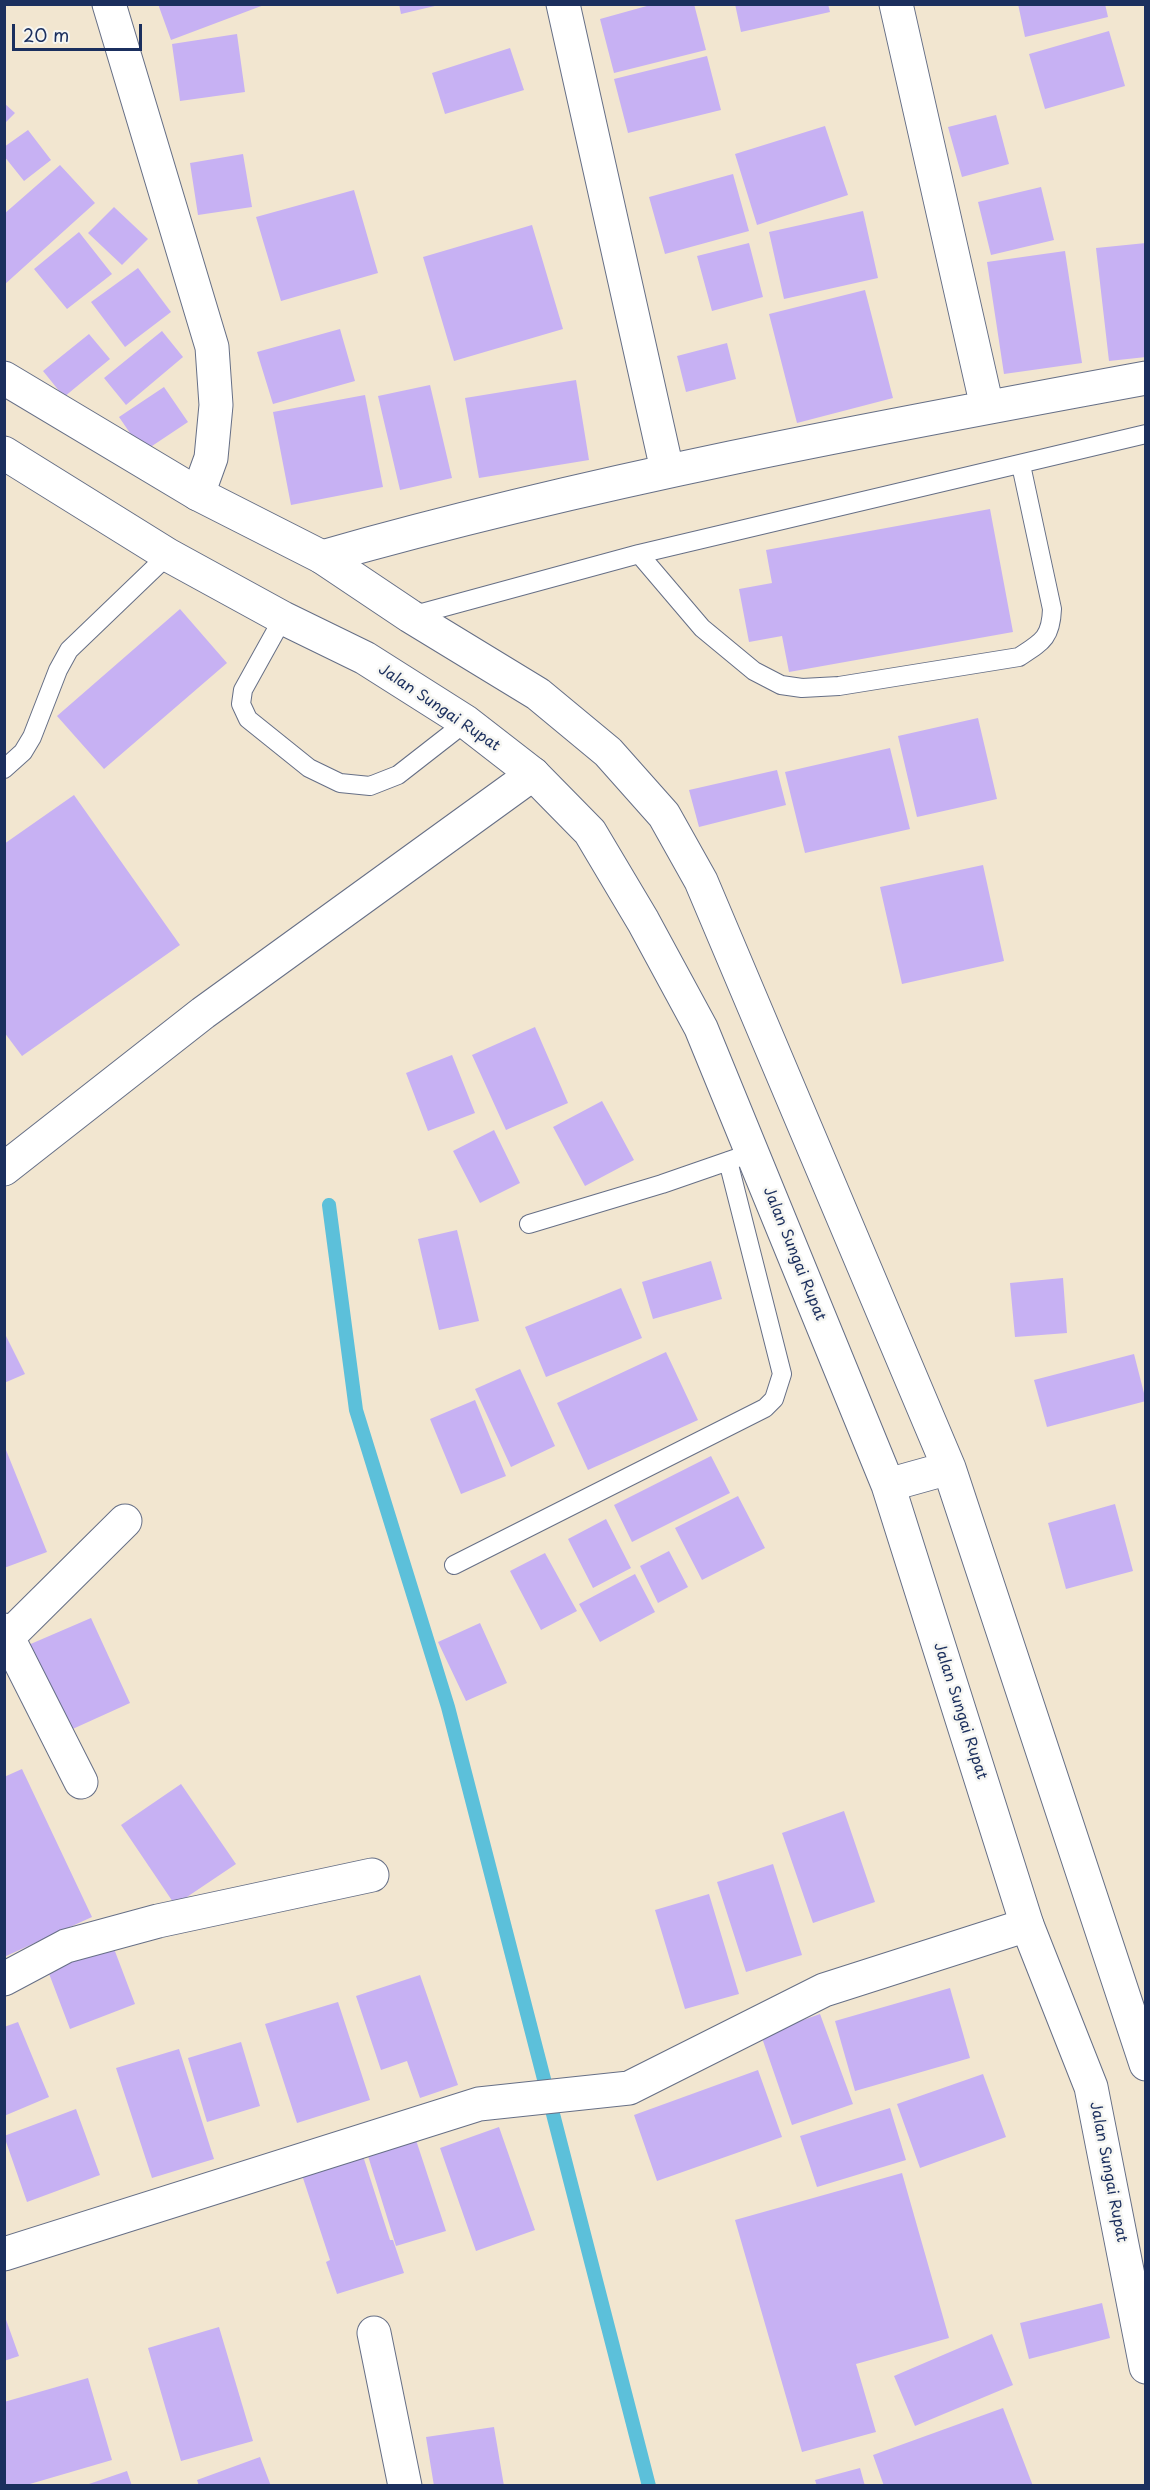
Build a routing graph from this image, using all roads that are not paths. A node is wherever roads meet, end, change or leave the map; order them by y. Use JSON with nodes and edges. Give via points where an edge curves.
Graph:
{"nodes":[{"id":1,"x":109,"y":4,"type":"edge"},
{"id":2,"x":563,"y":4,"type":"edge"},
{"id":3,"x":896,"y":4,"type":"edge"},
{"id":4,"x":4,"y":378,"type":"edge"},
{"id":5,"x":1146,"y":378,"type":"edge"},
{"id":6,"x":987,"y":407,"type":"junction"},
{"id":7,"x":1146,"y":434,"type":"edge"},
{"id":8,"x":4,"y":453,"type":"edge"},
{"id":9,"x":1021,"y":465,"type":"junction"},
{"id":10,"x":667,"y":470,"type":"junction"},
{"id":11,"x":198,"y":494,"type":"junction"},
{"id":12,"x":639,"y":554,"type":"junction"},
{"id":13,"x":168,"y":555,"type":"junction"},
{"id":14,"x":322,"y":557,"type":"junction"},
{"id":15,"x":410,"y":616,"type":"junction"},
{"id":16,"x":283,"y":618,"type":"junction"},
{"id":17,"x":466,"y":722,"type":"junction"},
{"id":18,"x":4,"y":769,"type":"edge"},
{"id":19,"x":533,"y":774,"type":"junction"},
{"id":20,"x":740,"y":1157,"type":"junction"},
{"id":21,"x":4,"y":1169,"type":"edge"},
{"id":22,"x":529,"y":1224,"type":"dead end"},
{"id":23,"x":949,"y":1468,"type":"junction"},
{"id":24,"x":888,"y":1485,"type":"junction"},
{"id":25,"x":125,"y":1521,"type":"dead end"},
{"id":26,"x":454,"y":1565,"type":"dead end"},
{"id":27,"x":6,"y":1636,"type":"edge"},
{"id":28,"x":81,"y":1782,"type":"dead end"},
{"id":29,"x":372,"y":1875,"type":"dead end"},
{"id":30,"x":1027,"y":1925,"type":"junction"},
{"id":31,"x":4,"y":1979,"type":"edge"},
{"id":32,"x":1146,"y":2064,"type":"edge"},
{"id":33,"x":4,"y":2254,"type":"edge"},
{"id":34,"x":374,"y":2333,"type":"dead end"},
{"id":35,"x":1146,"y":2367,"type":"edge"},
{"id":36,"x":405,"y":2486,"type":"edge"}],
"edges":[{"from":1,"to":11,"type":"street","via":[[212,347],[216,405],[211,458]]},
{"from":2,"to":10,"type":"street"},
{"from":3,"to":6,"type":"street"},
{"from":4,"to":11,"type":"street"},
{"from":5,"to":6,"type":"street"},
{"from":6,"to":10,"type":"street"},
{"from":7,"to":9,"type":"lane"},
{"from":8,"to":13,"type":"street","name":"Jalan Sungai Rupat"},
{"from":9,"to":12,"type":"lane"},
{"from":9,"to":12,"type":"lane","via":[[1052,609],[1052,625],[1039,644],[1019,657],[840,686],[781,685],[754,671],[702,628]]},
{"from":10,"to":14,"type":"street","via":[[412,531]]},
{"from":11,"to":14,"type":"street"},
{"from":12,"to":15,"type":"lane"},
{"from":13,"to":16,"type":"street","name":"Jalan Sungai Rupat"},
{"from":13,"to":18,"type":"lane","via":[[69,650],[32,736],[23,752]]},
{"from":14,"to":15,"type":"street"},
{"from":15,"to":23,"type":"street","via":[[538,694],[608,752],[664,815],[701,881]]},
{"from":16,"to":17,"type":"street","name":"Jalan Sungai Rupat","via":[[365,658]]},
{"from":16,"to":17,"type":"lane","via":[[243,690],[241,704],[248,719],[309,768],[340,783],[370,786],[398,776]]},
{"from":17,"to":19,"type":"street","name":"Jalan Sungai Rupat"},
{"from":19,"to":20,"type":"street","name":"Jalan Sungai Rupat","via":[[590,832],[701,1028]]},
{"from":19,"to":21,"type":"street","via":[[203,1013]]},
{"from":20,"to":22,"type":"lane"},
{"from":20,"to":24,"type":"street","name":"Jalan Sungai Rupat"},
{"from":20,"to":26,"type":"lane","via":[[782,1374],[774,1399],[765,1408]]},
{"from":23,"to":24,"type":"street"},
{"from":23,"to":32,"type":"street"},
{"from":24,"to":30,"type":"street","name":"Jalan Sungai Rupat"},
{"from":25,"to":27,"type":"street"},
{"from":27,"to":28,"type":"street"},
{"from":29,"to":31,"type":"street","via":[[158,1921],[66,1946]]},
{"from":30,"to":33,"type":"street","via":[[824,1990],[629,2088],[480,2104]]},
{"from":30,"to":35,"type":"street","name":"Jalan Sungai Rupat","via":[[1091,2087]]},
{"from":34,"to":36,"type":"street"}]}
